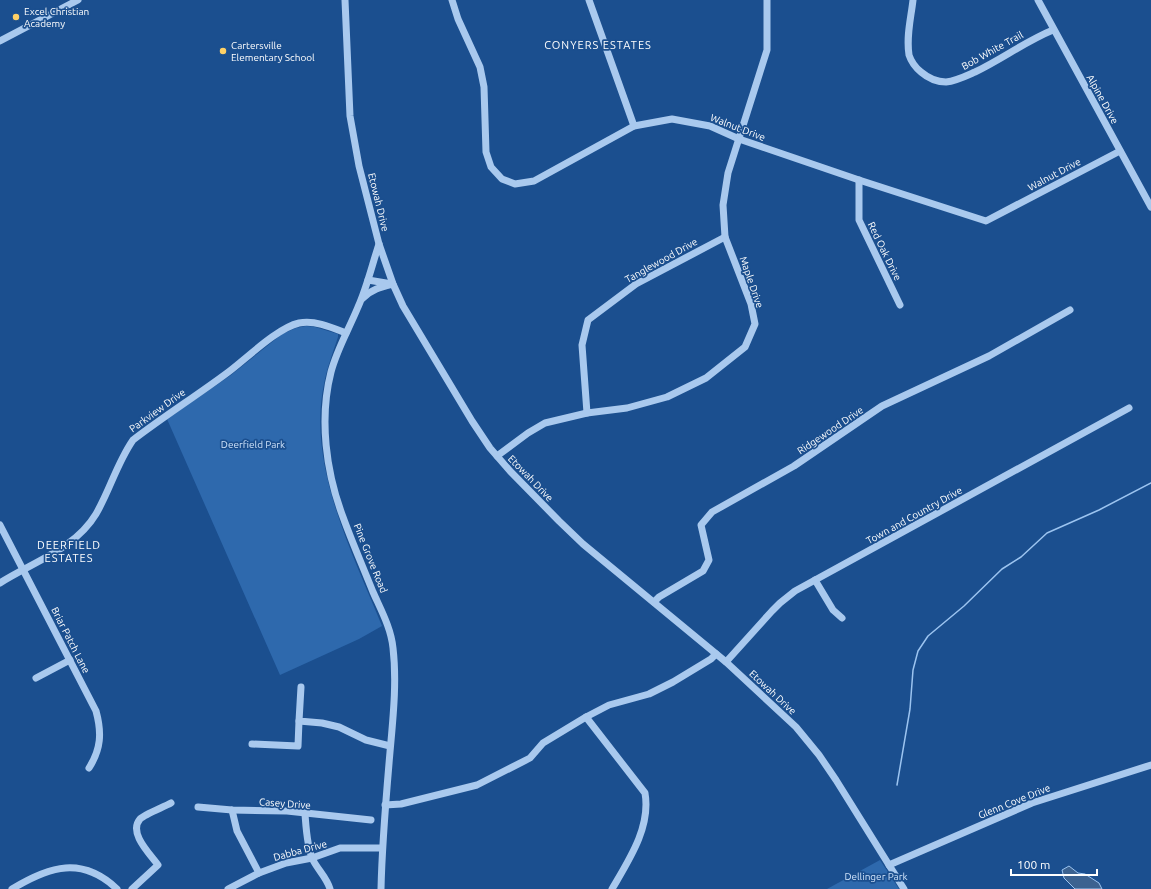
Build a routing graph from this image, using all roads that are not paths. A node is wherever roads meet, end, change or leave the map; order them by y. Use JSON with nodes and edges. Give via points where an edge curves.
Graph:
{"nodes":[{"id":1,"x":78,"y":0,"type":"edge"},
{"id":2,"x":345,"y":0,"type":"edge"},
{"id":3,"x":452,"y":0,"type":"edge"},
{"id":4,"x":589,"y":0,"type":"edge"},
{"id":5,"x":767,"y":0,"type":"edge"},
{"id":6,"x":913,"y":0,"type":"edge"},
{"id":7,"x":1038,"y":0,"type":"edge"},
{"id":8,"x":1053,"y":30,"type":"junction"},
{"id":9,"x":0,"y":41,"type":"edge"},
{"id":10,"x":634,"y":126,"type":"junction"},
{"id":11,"x":739,"y":139,"type":"junction"},
{"id":12,"x":1120,"y":151,"type":"junction"},
{"id":13,"x":859,"y":180,"type":"junction"},
{"id":14,"x":1151,"y":207,"type":"edge"},
{"id":15,"x":725,"y":237,"type":"junction"},
{"id":16,"x":379,"y":244,"type":"junction"},
{"id":17,"x":368,"y":280,"type":"junction"},
{"id":18,"x":393,"y":284,"type":"junction"},
{"id":19,"x":361,"y":300,"type":"junction"},
{"id":20,"x":900,"y":305,"type":"dead end"},
{"id":21,"x":1070,"y":310,"type":"dead end"},
{"id":22,"x":346,"y":333,"type":"junction"},
{"id":23,"x":1130,"y":408,"type":"dead end"},
{"id":24,"x":587,"y":413,"type":"junction"},
{"id":25,"x":497,"y":456,"type":"junction"},
{"id":26,"x":0,"y":525,"type":"edge"},
{"id":27,"x":23,"y":570,"type":"junction"},
{"id":28,"x":815,"y":580,"type":"junction"},
{"id":29,"x":0,"y":583,"type":"edge"},
{"id":30,"x":654,"y":602,"type":"junction"},
{"id":31,"x":842,"y":618,"type":"dead end"},
{"id":32,"x":716,"y":654,"type":"junction"},
{"id":33,"x":70,"y":660,"type":"junction"},
{"id":34,"x":726,"y":662,"type":"junction"},
{"id":35,"x":36,"y":678,"type":"dead end"},
{"id":36,"x":301,"y":687,"type":"dead end"},
{"id":37,"x":586,"y":717,"type":"junction"},
{"id":38,"x":299,"y":721,"type":"junction"},
{"id":39,"x":252,"y":744,"type":"dead end"},
{"id":40,"x":390,"y":746,"type":"junction"},
{"id":41,"x":1151,"y":765,"type":"edge"},
{"id":42,"x":89,"y":768,"type":"dead end"},
{"id":43,"x":171,"y":803,"type":"dead end"},
{"id":44,"x":385,"y":805,"type":"junction"},
{"id":45,"x":198,"y":807,"type":"dead end"},
{"id":46,"x":232,"y":810,"type":"junction"},
{"id":47,"x":305,"y":814,"type":"junction"},
{"id":48,"x":371,"y":820,"type":"dead end"},
{"id":49,"x":382,"y":848,"type":"junction"},
{"id":50,"x":312,"y":858,"type":"junction"},
{"id":51,"x":889,"y":865,"type":"junction"},
{"id":52,"x":259,"y":873,"type":"junction"},
{"id":53,"x":12,"y":889,"type":"edge"},
{"id":54,"x":117,"y":889,"type":"edge"},
{"id":55,"x":132,"y":889,"type":"edge"},
{"id":56,"x":228,"y":889,"type":"edge"},
{"id":57,"x":330,"y":889,"type":"edge"},
{"id":58,"x":381,"y":889,"type":"edge"},
{"id":59,"x":612,"y":889,"type":"edge"},
{"id":60,"x":904,"y":889,"type":"edge"}],
"edges":[{"from":1,"to":9,"type":"street"},
{"from":2,"to":16,"type":"street","name":"Etowah Drive","via":[[350,116],[359,166]]},
{"from":3,"to":10,"type":"street","name":"Walnut Drive","via":[[480,67],[484,87],[486,152],[491,167],[502,179],[515,184],[534,181]]},
{"from":4,"to":10,"type":"street"},
{"from":5,"to":11,"type":"street","name":"Maple Drive","via":[[767,50]]},
{"from":6,"to":8,"type":"street","name":"Bob White Trail","via":[[908,36],[910,56],[916,68],[927,77],[940,82],[961,79]]},
{"from":7,"to":8,"type":"street","name":"Alpine Drive"},
{"from":8,"to":12,"type":"street","name":"Alpine Drive"},
{"from":10,"to":11,"type":"street","name":"Walnut Drive","via":[[672,119],[710,126]]},
{"from":11,"to":13,"type":"street","name":"Walnut Drive"},
{"from":11,"to":15,"type":"street","name":"Maple Drive","via":[[728,173],[723,205]]},
{"from":12,"to":13,"type":"street","name":"Walnut Drive","via":[[986,221]]},
{"from":12,"to":14,"type":"street","name":"Alpine Drive"},
{"from":13,"to":20,"type":"street","name":"Red Oak Drive","via":[[859,220]]},
{"from":15,"to":24,"type":"street","name":"Tanglewood Drive","via":[[636,284],[588,320],[582,346]]},
{"from":15,"to":24,"type":"street","name":"Maple Drive","via":[[751,304],[755,324],[745,347],[706,378],[667,397],[627,408]]},
{"from":16,"to":17,"type":"street","name":"Pine Grove Road"},
{"from":16,"to":18,"type":"street","name":"Etowah Drive"},
{"from":17,"to":18,"type":"street"},
{"from":17,"to":19,"type":"street","name":"Pine Grove Road"},
{"from":18,"to":19,"type":"street","via":[[373,290]]},
{"from":18,"to":25,"type":"street","name":"Etowah Drive","via":[[403,306],[472,421]]},
{"from":19,"to":22,"type":"street","name":"Pine Grove Road"},
{"from":21,"to":30,"type":"street","name":"Ridgewood Drive","via":[[989,356],[882,406],[794,466],[712,512],[701,525],[709,560],[703,571]]},
{"from":22,"to":27,"type":"street","name":"Parkview Drive","via":[[321,324],[305,322],[292,325],[278,333],[228,373],[133,440],[88,525],[76,538]]},
{"from":22,"to":40,"type":"street","name":"Pine Grove Road","via":[[333,364],[326,397],[327,448],[337,502],[389,627],[394,669]]},
{"from":23,"to":28,"type":"street","name":"Town and Country Drive"},
{"from":24,"to":25,"type":"street","name":"Maple Drive","via":[[540,425]]},
{"from":25,"to":30,"type":"street","name":"Etowah Drive","via":[[583,544]]},
{"from":26,"to":27,"type":"street","name":"Briar Patch Lane"},
{"from":27,"to":29,"type":"street","name":"Parkview Drive"},
{"from":27,"to":33,"type":"street","name":"Briar Patch Lane"},
{"from":28,"to":31,"type":"street","via":[[833,610]]},
{"from":28,"to":34,"type":"street","name":"Town and Country Drive","via":[[794,591],[780,603]]},
{"from":30,"to":32,"type":"street","name":"Etowah Drive"},
{"from":32,"to":34,"type":"street","name":"Etowah Drive"},
{"from":32,"to":37,"type":"street","via":[[674,682],[649,694],[609,705]]},
{"from":33,"to":35,"type":"street"},
{"from":33,"to":42,"type":"street","name":"Briar Patch Lane","via":[[96,711],[100,725],[100,740]]},
{"from":34,"to":51,"type":"street","name":"Etowah Drive","via":[[793,724],[813,747]]},
{"from":36,"to":38,"type":"street"},
{"from":37,"to":44,"type":"street","via":[[543,743],[530,758],[477,784],[401,804]]},
{"from":37,"to":59,"type":"street","via":[[645,793],[644,826],[626,866]]},
{"from":38,"to":39,"type":"street","via":[[298,746]]},
{"from":38,"to":40,"type":"street","via":[[339,727],[366,740]]},
{"from":40,"to":44,"type":"street","name":"Pine Grove Road"},
{"from":41,"to":51,"type":"street","name":"Glenn Cove Drive","via":[[1032,803]]},
{"from":43,"to":55,"type":"street","via":[[141,819],[136,826],[137,836],[158,865]]},
{"from":44,"to":49,"type":"street","name":"Pine Grove Road"},
{"from":45,"to":46,"type":"street","name":"Casey Drive"},
{"from":46,"to":47,"type":"street","name":"Casey Drive","via":[[287,811]]},
{"from":46,"to":52,"type":"street","via":[[237,830]]},
{"from":47,"to":48,"type":"street","name":"Casey Drive"},
{"from":47,"to":50,"type":"street"},
{"from":49,"to":50,"type":"street","name":"Dabba Drive","via":[[340,848]]},
{"from":49,"to":58,"type":"street","name":"Pine Grove Road"},
{"from":50,"to":52,"type":"street","name":"Dabba Drive","via":[[286,863]]},
{"from":50,"to":57,"type":"street"},
{"from":51,"to":60,"type":"street","name":"Etowah Drive"},
{"from":52,"to":56,"type":"street","name":"Dabba Drive"},
{"from":53,"to":54,"type":"street","via":[[32,877],[51,870],[75,868],[93,872]]}]}
